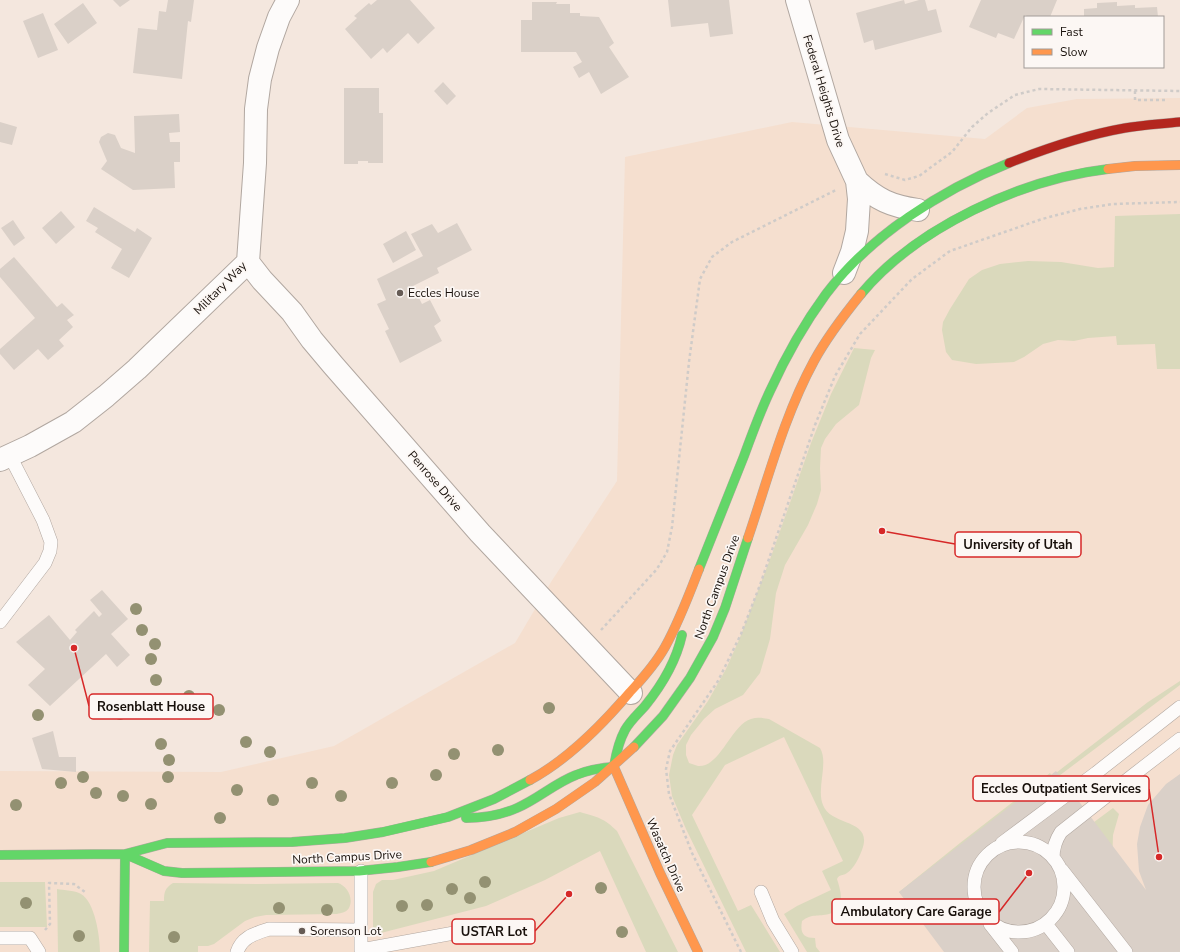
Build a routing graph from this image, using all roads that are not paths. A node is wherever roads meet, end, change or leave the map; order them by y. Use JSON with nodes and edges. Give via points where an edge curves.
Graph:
{"nodes":[{"id":1,"x":288,"y":0,"type":"edge"},
{"id":2,"x":797,"y":0,"type":"edge"},
{"id":3,"x":1180,"y":122,"type":"edge"},
{"id":4,"x":1180,"y":165,"type":"edge"},
{"id":5,"x":857,"y":181,"type":"junction"},
{"id":6,"x":918,"y":210,"type":"junction"},
{"id":7,"x":248,"y":262,"type":"junction"},
{"id":8,"x":844,"y":273,"type":"junction"},
{"id":9,"x":5,"y":458,"type":"edge"},
{"id":10,"x":684,"y":607,"type":"junction"},
{"id":11,"x":0,"y":622,"type":"edge"},
{"id":12,"x":630,"y":693,"type":"junction"},
{"id":13,"x":1180,"y":707,"type":"edge"},
{"id":14,"x":1180,"y":739,"type":"edge"},
{"id":15,"x":614,"y":767,"type":"junction"},
{"id":16,"x":448,"y":817,"type":"junction"},
{"id":17,"x":993,"y":850,"type":"junction"},
{"id":18,"x":0,"y":854,"type":"edge"},
{"id":19,"x":125,"y":854,"type":"junction"},
{"id":20,"x":1056,"y":862,"type":"junction"},
{"id":21,"x":361,"y":871,"type":"junction"},
{"id":22,"x":761,"y":892,"type":"dead end"},
{"id":23,"x":984,"y":916,"type":"junction"},
{"id":24,"x":1046,"y":924,"type":"junction"},
{"id":25,"x":476,"y":929,"type":"dead end"},
{"id":26,"x":360,"y":930,"type":"junction"},
{"id":27,"x":0,"y":938,"type":"edge"},
{"id":28,"x":36,"y":948,"type":"edge"},
{"id":29,"x":124,"y":952,"type":"edge"},
{"id":30,"x":237,"y":952,"type":"edge"},
{"id":31,"x":698,"y":952,"type":"edge"},
{"id":32,"x":792,"y":952,"type":"edge"},
{"id":33,"x":1012,"y":952,"type":"edge"},
{"id":34,"x":1068,"y":952,"type":"edge"},
{"id":35,"x":1126,"y":952,"type":"edge"}],
"edges":[{"from":1,"to":7,"type":"street","name":"Military Way","via":[[268,48],[260,79],[256,109]]},
{"from":2,"to":5,"type":"street","name":"Federal Heights Drive","via":[[838,140]]},
{"from":3,"to":6,"type":"main road","name":"North Campus Drive","via":[[1121,129],[1047,148],[973,180]]},
{"from":4,"to":15,"type":"main road","name":"North Campus Drive","via":[[1131,167],[1084,173],[1031,186],[954,220],[921,240],[875,278],[855,300],[823,344],[795,400],[728,601],[705,653],[659,720]]},
{"from":5,"to":6,"type":"street","name":"Federal Heights Drive","via":[[871,194],[886,202]]},
{"from":5,"to":8,"type":"street","name":"Federal Heights Drive","via":[[857,231]]},
{"from":6,"to":8,"type":"main road","name":"North Campus Drive","via":[[866,251]]},
{"from":7,"to":9,"type":"street","name":"Military Way","via":[[106,396],[73,422]]},
{"from":7,"to":12,"type":"street","name":"Penrose Drive","via":[[292,312],[343,377],[480,532]]},
{"from":8,"to":10,"type":"main road","name":"North Campus Drive","via":[[813,313],[769,392]]},
{"from":9,"to":11,"type":"lane","via":[[43,520],[51,542],[44,563]]},
{"from":10,"to":12,"type":"main road","name":"North Campus Drive","via":[[665,647]]},
{"from":10,"to":15,"type":"main road","via":[[681,640],[671,667],[659,688],[625,730],[619,743]]},
{"from":12,"to":16,"type":"main road","name":"North Campus Drive","via":[[591,734],[549,767],[494,799]]},
{"from":13,"to":17,"type":"lane"},
{"from":14,"to":20,"type":"lane","via":[[1061,832],[1054,844]]},
{"from":15,"to":16,"type":"main road","via":[[580,772],[522,806],[506,812],[476,818]]},
{"from":15,"to":21,"type":"main road","name":"North Campus Drive","via":[[567,802],[495,840],[425,863]]},
{"from":15,"to":31,"type":"main road","name":"Wasatch Drive"},
{"from":16,"to":19,"type":"main road","name":"North Campus Drive","via":[[390,831],[345,838],[292,842],[167,843]]},
{"from":17,"to":20,"type":"lane","via":[[1007,844],[1022,842],[1045,850]]},
{"from":17,"to":23,"type":"lane","via":[[979,867],[974,888],[977,903]]},
{"from":18,"to":19,"type":"main road","name":"North Campus Drive"},
{"from":19,"to":21,"type":"main road","name":"North Campus Drive","via":[[167,872]]},
{"from":19,"to":29,"type":"main road"},
{"from":20,"to":24,"type":"lane","via":[[1064,881],[1063,895],[1058,909]]},
{"from":20,"to":35,"type":"lane"},
{"from":21,"to":26,"type":"lane"},
{"from":22,"to":32,"type":"lane","via":[[773,921]]},
{"from":23,"to":24,"type":"lane","via":[[1009,931],[1023,932]]},
{"from":23,"to":33,"type":"lane"},
{"from":24,"to":34,"type":"lane"},
{"from":25,"to":26,"type":"lane","via":[[361,950]]},
{"from":26,"to":30,"type":"lane","via":[[269,929],[242,941]]},
{"from":27,"to":28,"type":"lane","via":[[30,938]]}]}
